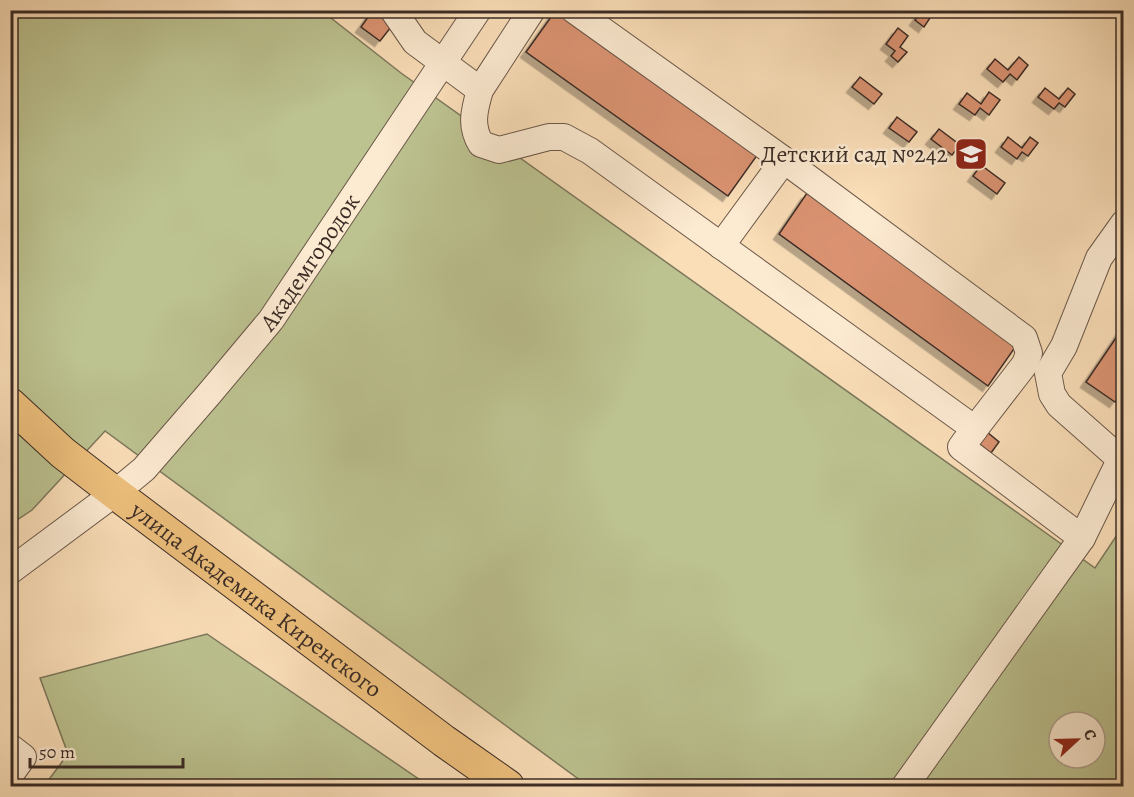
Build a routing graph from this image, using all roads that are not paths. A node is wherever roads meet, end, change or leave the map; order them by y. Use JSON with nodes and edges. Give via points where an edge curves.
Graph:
{"nodes":[{"id":1,"x":393,"y":10,"type":"edge"},
{"id":2,"x":478,"y":10,"type":"edge"},
{"id":3,"x":532,"y":10,"type":"edge"},
{"id":4,"x":574,"y":10,"type":"edge"},
{"id":5,"x":444,"y":64,"type":"junction"},
{"id":6,"x":480,"y":90,"type":"junction"},
{"id":7,"x":784,"y":160,"type":"junction"},
{"id":8,"x":1124,"y":223,"type":"edge"},
{"id":9,"x":721,"y":246,"type":"junction"},
{"id":10,"x":10,"y":404,"type":"edge"},
{"id":11,"x":975,"y":429,"type":"junction"},
{"id":12,"x":1121,"y":455,"type":"edge"},
{"id":13,"x":115,"y":493,"type":"junction"},
{"id":14,"x":1082,"y":538,"type":"junction"},
{"id":15,"x":10,"y":571,"type":"edge"},
{"id":16,"x":10,"y":747,"type":"edge"},
{"id":17,"x":10,"y":775,"type":"edge"},
{"id":18,"x":508,"y":786,"type":"edge"},
{"id":19,"x":905,"y":786,"type":"edge"}],
"edges":[{"from":1,"to":5,"type":"street","via":[[415,42]]},
{"from":2,"to":5,"type":"street","name":"Академгородок"},
{"from":3,"to":6,"type":"street"},
{"from":4,"to":7,"type":"street"},
{"from":5,"to":6,"type":"street"},
{"from":5,"to":13,"type":"street","name":"Академгородок","via":[[271,320],[144,469]]},
{"from":6,"to":9,"type":"street","via":[[474,132],[481,144],[499,150],[549,137],[574,141]]},
{"from":7,"to":9,"type":"street"},
{"from":7,"to":11,"type":"street","via":[[1024,338],[1029,353],[1025,364]]},
{"from":8,"to":12,"type":"street","via":[[1099,258],[1064,346],[1048,373],[1052,394],[1059,405]]},
{"from":9,"to":11,"type":"street"},
{"from":10,"to":13,"type":"main road","name":"улица Академика Киренского","via":[[63,453]]},
{"from":11,"to":14,"type":"street","via":[[961,447]]},
{"from":12,"to":14,"type":"street"},
{"from":13,"to":15,"type":"street","name":"Академгородок"},
{"from":13,"to":18,"type":"main road","name":"улица Академика Киренского"},
{"from":14,"to":19,"type":"street"},
{"from":16,"to":17,"type":"street","via":[[23,757]]}]}
